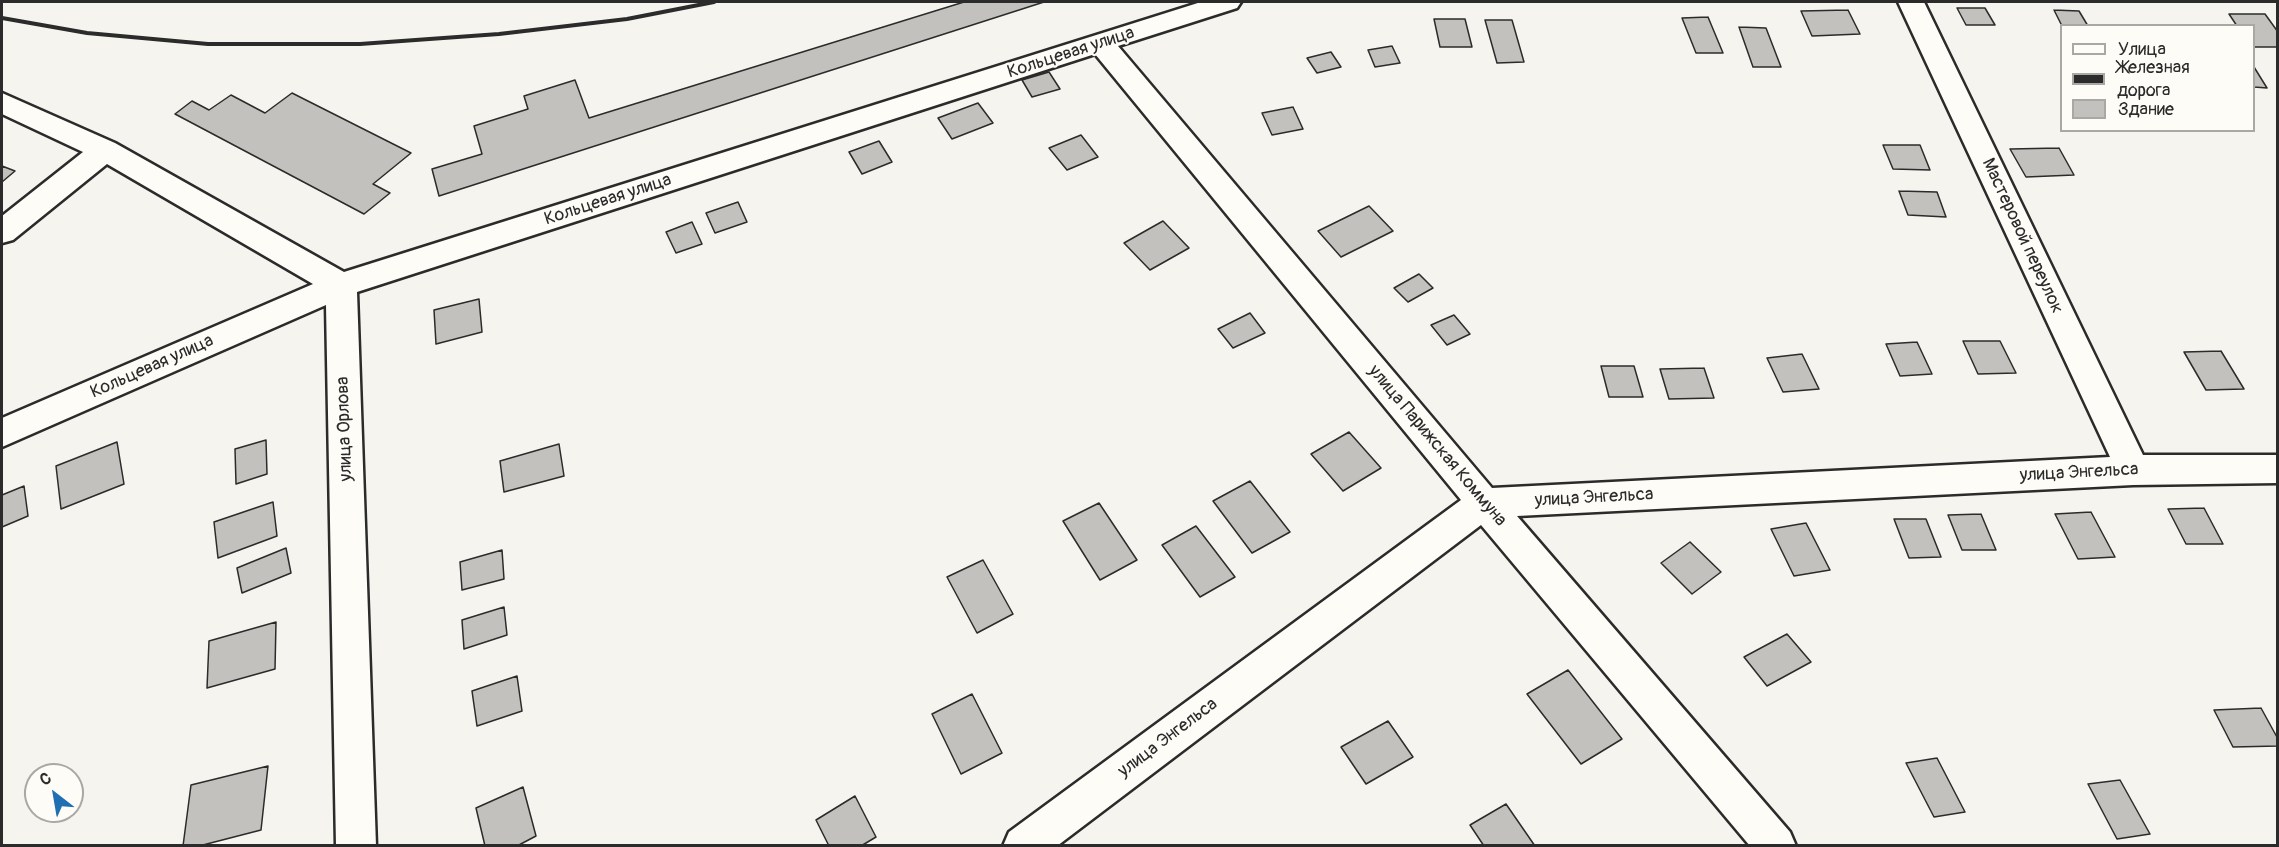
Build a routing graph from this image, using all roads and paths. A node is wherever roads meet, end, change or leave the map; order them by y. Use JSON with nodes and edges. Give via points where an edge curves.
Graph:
{"nodes":[{"id":1,"x":1228,"y":2,"type":"edge"},
{"id":2,"x":1911,"y":2,"type":"edge"},
{"id":3,"x":1101,"y":44,"type":"junction"},
{"id":4,"x":2,"y":103,"type":"edge"},
{"id":5,"x":105,"y":150,"type":"junction"},
{"id":6,"x":2,"y":232,"type":"edge"},
{"id":7,"x":340,"y":285,"type":"junction"},
{"id":8,"x":2,"y":433,"type":"edge"},
{"id":9,"x":2277,"y":469,"type":"edge"},
{"id":10,"x":2133,"y":470,"type":"junction"},
{"id":11,"x":1484,"y":503,"type":"junction"},
{"id":12,"x":356,"y":846,"type":"edge"},
{"id":13,"x":1023,"y":846,"type":"edge"},
{"id":14,"x":1776,"y":846,"type":"edge"}],
"edges":[{"from":1,"to":3,"type":"street","name":"Кольцевая улица"},
{"from":2,"to":10,"type":"street","name":"Мастеровой переулок"},
{"from":3,"to":7,"type":"street","name":"Кольцевая улица"},
{"from":3,"to":11,"type":"street","name":"улица Парижская Коммуна"},
{"from":4,"to":5,"type":"street"},
{"from":5,"to":6,"type":"street"},
{"from":5,"to":7,"type":"street"},
{"from":7,"to":8,"type":"street","name":"Кольцевая улица"},
{"from":7,"to":12,"type":"street","name":"улица Орлова"},
{"from":9,"to":10,"type":"street","name":"улица Энгельса"},
{"from":10,"to":11,"type":"street","name":"улица Энгельса"},
{"from":11,"to":13,"type":"street","name":"улица Энгельса"},
{"from":11,"to":14,"type":"street","name":"улица Парижская Коммуна"}]}
